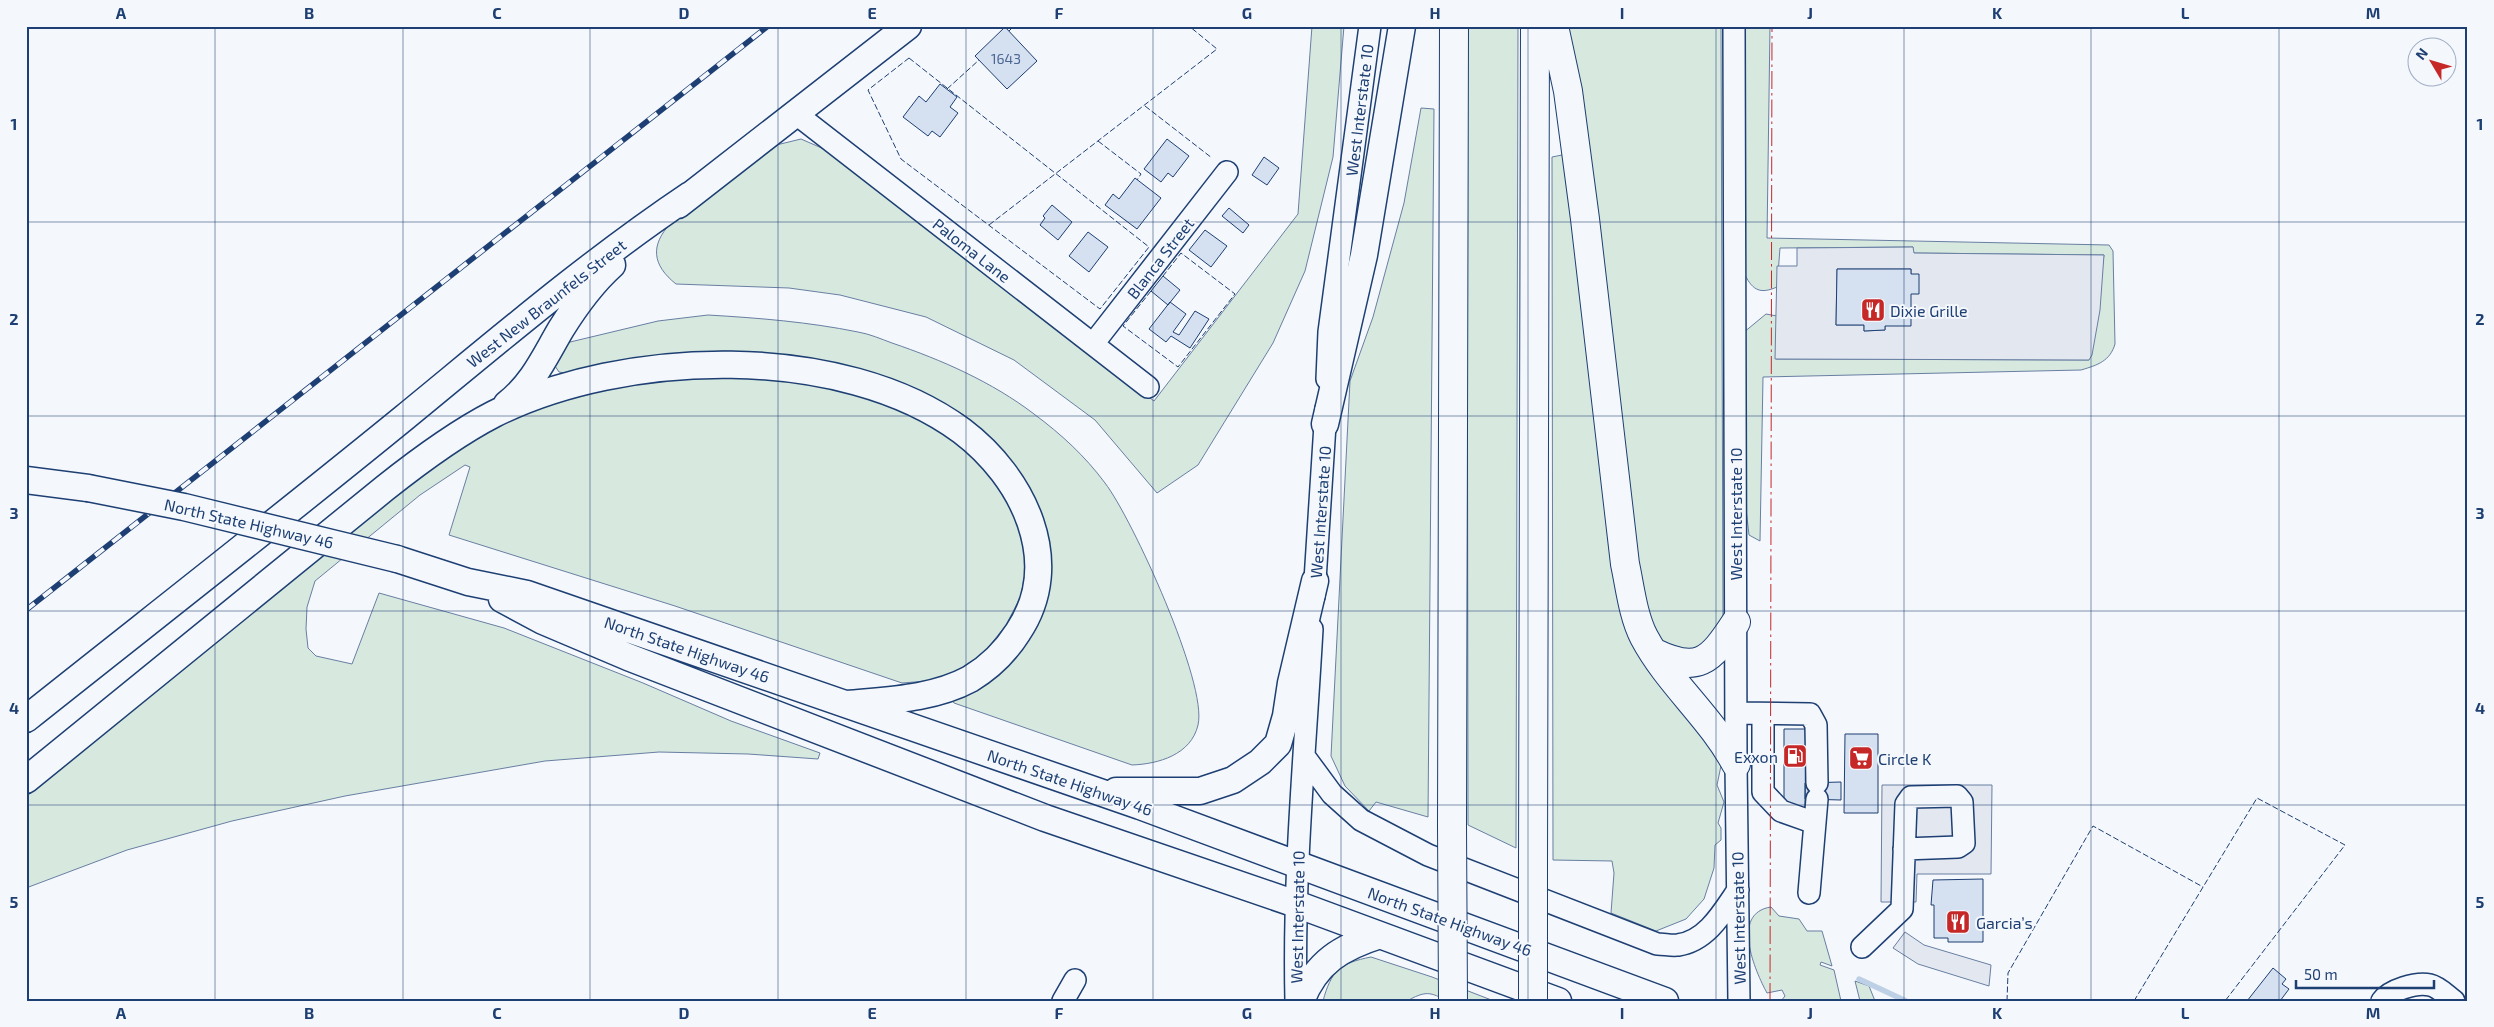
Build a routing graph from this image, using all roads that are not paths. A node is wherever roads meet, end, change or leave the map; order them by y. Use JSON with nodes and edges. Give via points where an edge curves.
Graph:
{"nodes":[{"id":1,"x":908,"y":26,"type":"edge"},
{"id":2,"x":1370,"y":26,"type":"edge"},
{"id":3,"x":1402,"y":26,"type":"edge"},
{"id":4,"x":1454,"y":26,"type":"edge"},
{"id":5,"x":1536,"y":26,"type":"edge"},
{"id":6,"x":1554,"y":26,"type":"edge"},
{"id":7,"x":1734,"y":26,"type":"edge"},
{"id":8,"x":795,"y":113,"type":"junction"},
{"id":9,"x":1226,"y":172,"type":"dead end"},
{"id":10,"x":690,"y":195,"type":"junction"},
{"id":11,"x":1093,"y":344,"type":"junction"},
{"id":12,"x":1148,"y":387,"type":"dead end"},
{"id":13,"x":495,"y":414,"type":"junction"},
{"id":14,"x":1325,"y":424,"type":"junction"},
{"id":15,"x":26,"y":480,"type":"edge"},
{"id":16,"x":1315,"y":581,"type":"junction"},
{"id":17,"x":468,"y":582,"type":"junction"},
{"id":18,"x":1736,"y":622,"type":"junction"},
{"id":19,"x":1653,"y":652,"type":"junction"},
{"id":20,"x":847,"y":704,"type":"junction"},
{"id":21,"x":1736,"y":713,"type":"junction"},
{"id":22,"x":1763,"y":714,"type":"junction"},
{"id":23,"x":26,"y":719,"type":"edge"},
{"id":24,"x":1304,"y":756,"type":"junction"},
{"id":25,"x":1736,"y":771,"type":"junction"},
{"id":26,"x":26,"y":780,"type":"edge"},
{"id":27,"x":1762,"y":780,"type":"junction"},
{"id":28,"x":1097,"y":791,"type":"junction"},
{"id":29,"x":1815,"y":823,"type":"junction"},
{"id":30,"x":1904,"y":849,"type":"dead end"},
{"id":31,"x":1297,"y":865,"type":"junction"},
{"id":32,"x":1738,"y":890,"type":"junction"},
{"id":33,"x":1809,"y":893,"type":"dead end"},
{"id":34,"x":1296,"y":904,"type":"junction"},
{"id":35,"x":1380,"y":935,"type":"junction"},
{"id":36,"x":1862,"y":947,"type":"dead end"},
{"id":37,"x":1074,"y":980,"type":"dead end"},
{"id":38,"x":2388,"y":995,"type":"edge"},
{"id":39,"x":1063,"y":1001,"type":"edge"},
{"id":40,"x":1296,"y":1001,"type":"edge"},
{"id":41,"x":1302,"y":1001,"type":"edge"},
{"id":42,"x":1453,"y":1001,"type":"edge"},
{"id":43,"x":1534,"y":1001,"type":"edge"},
{"id":44,"x":1558,"y":1001,"type":"edge"},
{"id":45,"x":1665,"y":1001,"type":"edge"},
{"id":46,"x":1739,"y":1001,"type":"edge"},
{"id":47,"x":2370,"y":1001,"type":"edge"},
{"id":48,"x":2454,"y":1001,"type":"edge"}],
"edges":[{"from":1,"to":8,"type":"main road","name":"West New Braunfels Street"},
{"from":2,"to":14,"type":"street","name":"West Interstate 10","via":[[1329,332]]},
{"from":3,"to":14,"type":"main road","via":[[1364,255]]},
{"from":4,"to":42,"type":"highway","bridge":true},
{"from":5,"to":43,"type":"highway","bridge":true},
{"from":6,"to":19,"type":"highway","via":[[1568,91],[1584,210],[1625,564],[1635,611]]},
{"from":7,"to":18,"type":"street","name":"West Interstate 10"},
{"from":8,"to":10,"type":"main road","name":"West New Braunfels Street"},
{"from":8,"to":11,"type":"street","name":"Paloma Lane"},
{"from":9,"to":11,"type":"street","name":"Blanca Street"},
{"from":10,"to":13,"type":"main road","name":"West New Braunfels Street","via":[[598,278],[576,306],[531,382]]},
{"from":10,"to":23,"type":"main road","name":"West New Braunfels Street","via":[[575,277]]},
{"from":11,"to":12,"type":"street","name":"Paloma Lane"},
{"from":13,"to":20,"type":"main road","via":[[559,390],[605,378],[671,366],[721,364],[779,367],[860,382],[897,395],[960,430],[984,450],[1016,491],[1035,533],[1039,573],[1027,619],[998,658],[967,680],[917,697]]},
{"from":13,"to":26,"type":"main road","via":[[408,470]]},
{"from":14,"to":16,"type":"street","name":"West Interstate 10"},
{"from":15,"to":17,"type":"main road","name":"North State Highway 46","bridge":true,"via":[[88,488],[184,507],[397,559]]},
{"from":16,"to":24,"type":"street","name":"West Interstate 10"},
{"from":16,"to":28,"type":"main road","via":[[1278,744],[1260,762],[1233,780],[1200,792]]},
{"from":17,"to":20,"type":"main road","name":"North State Highway 46","via":[[528,594]]},
{"from":17,"to":34,"type":"main road","name":"North State Highway 46","via":[[628,658],[1045,818]]},
{"from":18,"to":19,"type":"highway","via":[[1725,639],[1702,660],[1688,664],[1674,662]]},
{"from":18,"to":21,"type":"street","name":"West Interstate 10"},
{"from":19,"to":25,"type":"highway","via":[[1718,734]]},
{"from":20,"to":28,"type":"main road","name":"North State Highway 46"},
{"from":21,"to":22,"type":"street"},
{"from":21,"to":25,"type":"street","name":"West Interstate 10"},
{"from":22,"to":27,"type":"street"},
{"from":22,"to":29,"type":"street","via":[[1810,714],[1816,725]]},
{"from":24,"to":31,"type":"street","name":"West Interstate 10"},
{"from":24,"to":32,"type":"street","via":[[1332,794],[1361,820],[1428,855],[1658,944],[1678,945],[1714,926]]},
{"from":25,"to":27,"type":"street"},
{"from":25,"to":32,"type":"street","name":"West Interstate 10"},
{"from":27,"to":29,"type":"street","via":[[1762,792],[1781,811]]},
{"from":28,"to":31,"type":"main road","name":"North State Highway 46"},
{"from":29,"to":33,"type":"street"},
{"from":30,"to":36,"type":"street","via":[[1902,909]]},
{"from":31,"to":34,"type":"street","name":"West Interstate 10"},
{"from":31,"to":45,"type":"main road","name":"North State Highway 46"},
{"from":32,"to":46,"type":"street","name":"West Interstate 10"},
{"from":34,"to":35,"type":"main road","name":"North State Highway 46"},
{"from":34,"to":40,"type":"street","name":"West Interstate 10"},
{"from":35,"to":41,"type":"main road","via":[[1342,949],[1330,958],[1317,971]]},
{"from":35,"to":44,"type":"main road","name":"North State Highway 46"},
{"from":37,"to":39,"type":"street"},
{"from":38,"to":47,"type":"street","via":[[2378,994]]},
{"from":38,"to":48,"type":"street","via":[[2431,985]]}]}
